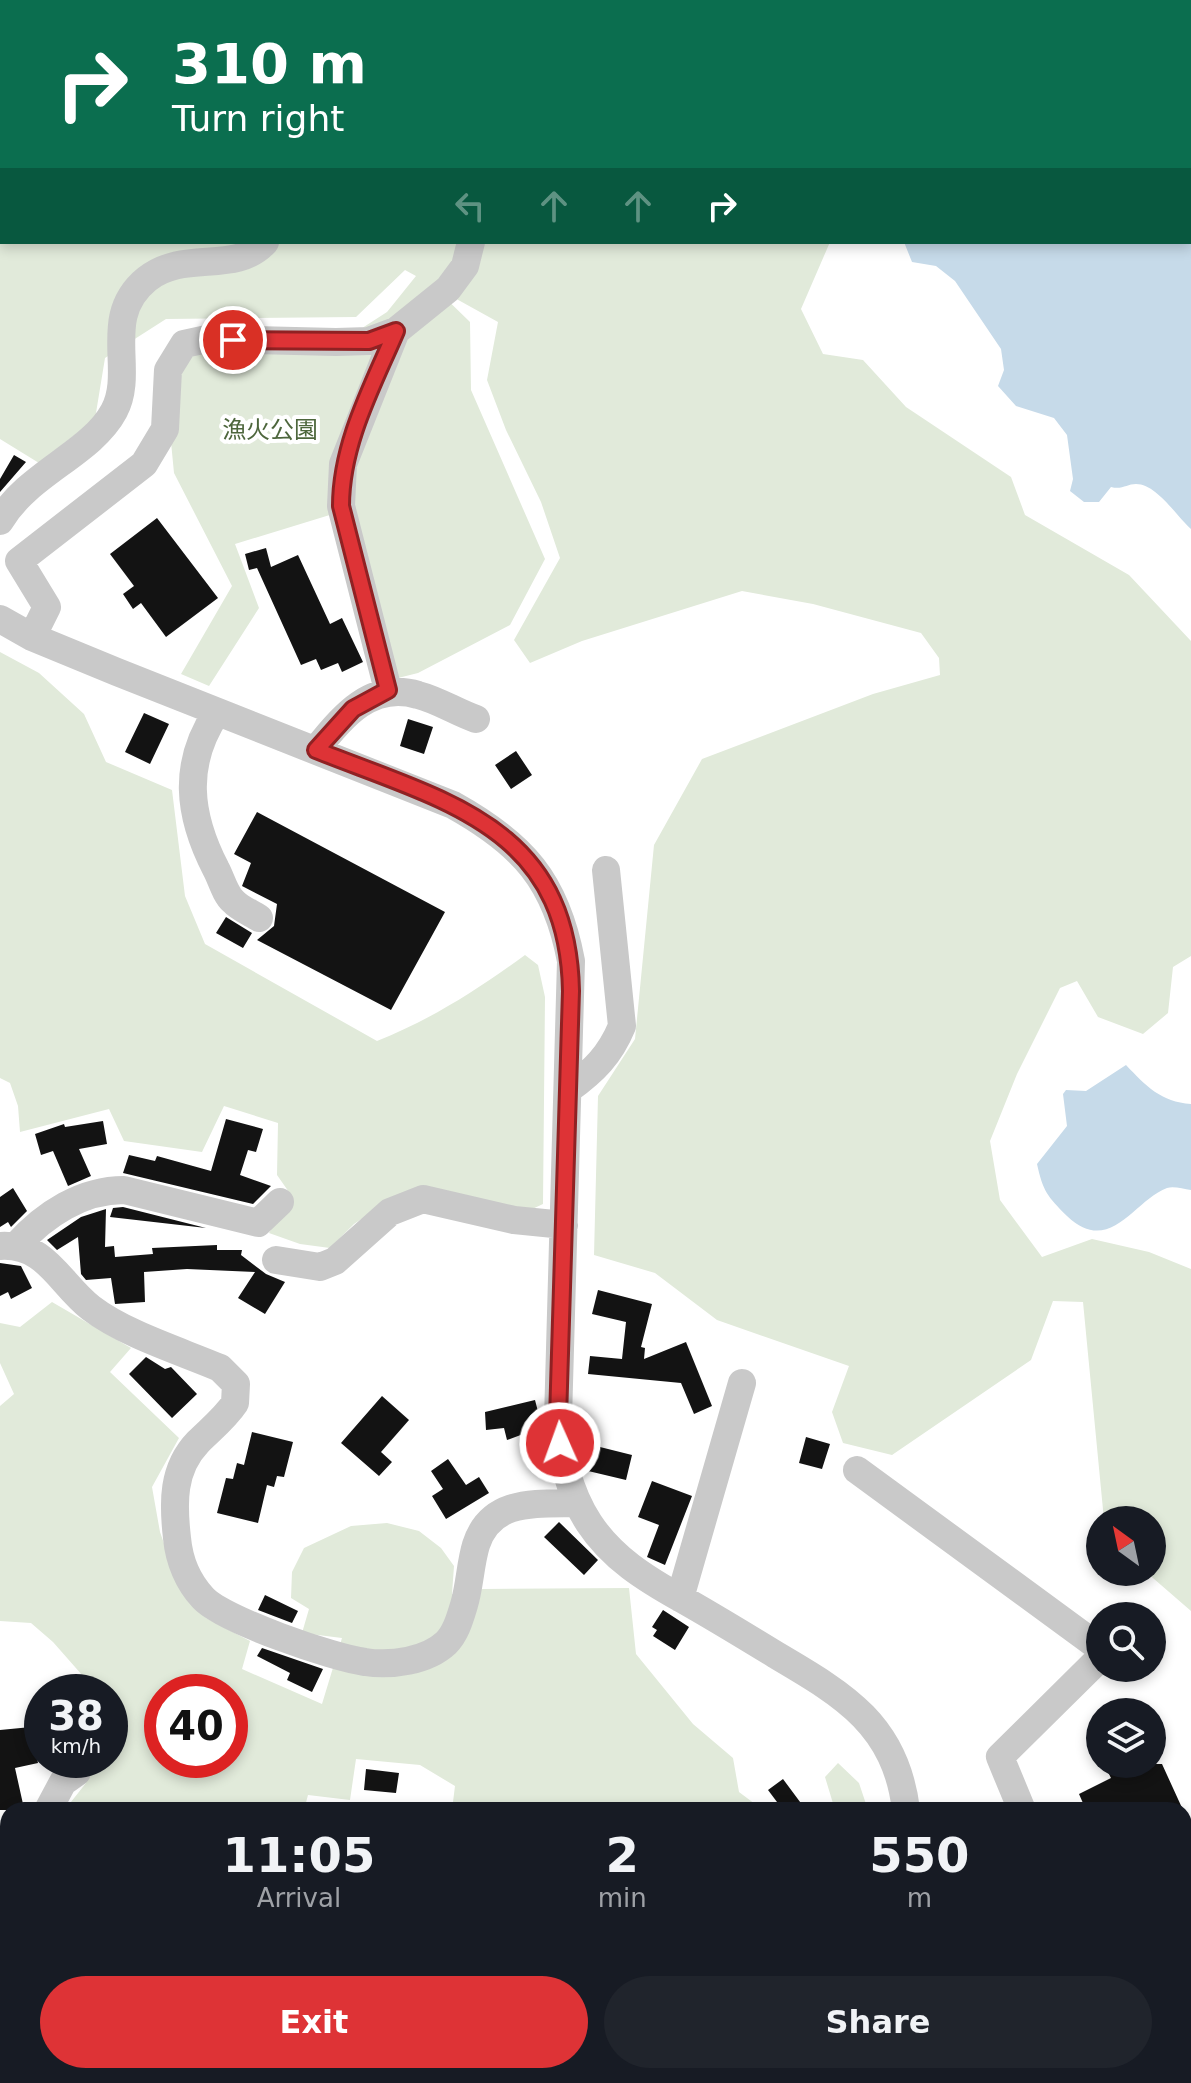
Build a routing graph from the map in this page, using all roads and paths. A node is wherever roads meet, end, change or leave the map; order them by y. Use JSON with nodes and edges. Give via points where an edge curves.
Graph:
{"nodes":[{"id":1,"x":262,"y":244,"type":"edge"},
{"id":2,"x":470,"y":244,"type":"edge"},
{"id":3,"x":396,"y":331,"type":"junction"},
{"id":4,"x":0,"y":521,"type":"edge"},
{"id":5,"x":0,"y":619,"type":"edge"},
{"id":6,"x":32,"y":637,"type":"junction"},
{"id":7,"x":388,"y":690,"type":"junction"},
{"id":8,"x":217,"y":712,"type":"junction"},
{"id":9,"x":476,"y":719,"type":"dead end"},
{"id":10,"x":316,"y":750,"type":"junction"},
{"id":11,"x":606,"y":870,"type":"dead end"},
{"id":12,"x":259,"y":918,"type":"dead end"},
{"id":13,"x":569,"y":1089,"type":"junction"},
{"id":14,"x":280,"y":1202,"type":"dead end"},
{"id":15,"x":564,"y":1225,"type":"junction"},
{"id":16,"x":9,"y":1246,"type":"edge"},
{"id":17,"x":276,"y":1260,"type":"dead end"},
{"id":18,"x":742,"y":1383,"type":"dead end"},
{"id":19,"x":857,"y":1470,"type":"dead end"},
{"id":20,"x":578,"y":1503,"type":"junction"},
{"id":21,"x":680,"y":1598,"type":"junction"},
{"id":22,"x":1086,"y":1638,"type":"edge"},
{"id":23,"x":1086,"y":1672,"type":"edge"},
{"id":24,"x":69,"y":1778,"type":"edge"},
{"id":25,"x":52,"y":1802,"type":"edge"},
{"id":26,"x":905,"y":1802,"type":"edge"},
{"id":27,"x":1019,"y":1802,"type":"edge"}],
"edges":[{"from":1,"to":4,"type":"street","via":[[241,259],[169,265],[144,281],[118,332],[122,384],[114,411],[97,432],[33,480]]},
{"from":2,"to":3,"type":"street","via":[[465,266],[448,289]]},
{"from":3,"to":6,"type":"street","via":[[369,341],[207,339],[184,344],[168,370],[165,429],[144,464],[19,561],[47,607]]},
{"from":3,"to":7,"type":"street","via":[[347,448],[341,481],[341,506]]},
{"from":5,"to":6,"type":"street"},
{"from":6,"to":8,"type":"street"},
{"from":7,"to":9,"type":"street","via":[[418,695]]},
{"from":7,"to":10,"type":"street","via":[[353,709]]},
{"from":8,"to":10,"type":"street"},
{"from":8,"to":12,"type":"street","via":[[200,737],[194,804],[204,849],[232,901]]},
{"from":10,"to":13,"type":"street","via":[[453,805],[495,828],[538,872],[564,928],[571,961]]},
{"from":11,"to":13,"type":"street","via":[[622,1026],[613,1049]]},
{"from":13,"to":15,"type":"street"},
{"from":14,"to":16,"type":"street","via":[[258,1223],[106,1190],[58,1209]]},
{"from":15,"to":17,"type":"street","via":[[514,1220],[423,1199],[390,1212],[335,1261],[320,1267]]},
{"from":15,"to":20,"type":"street","via":[[558,1419],[567,1475]]},
{"from":16,"to":20,"type":"street","via":[[39,1253],[94,1311],[220,1368],[236,1384],[235,1403],[187,1455],[176,1486],[180,1558],[196,1589],[219,1611],[365,1662],[411,1659],[446,1642],[457,1626],[476,1547],[491,1518],[529,1504]]},
{"from":18,"to":21,"type":"street"},
{"from":19,"to":22,"type":"street"},
{"from":20,"to":21,"type":"street","via":[[620,1559]]},
{"from":21,"to":26,"type":"street","via":[[844,1695],[883,1739]]},
{"from":23,"to":27,"type":"street","via":[[1000,1757]]},
{"from":24,"to":25,"type":"street"}]}
